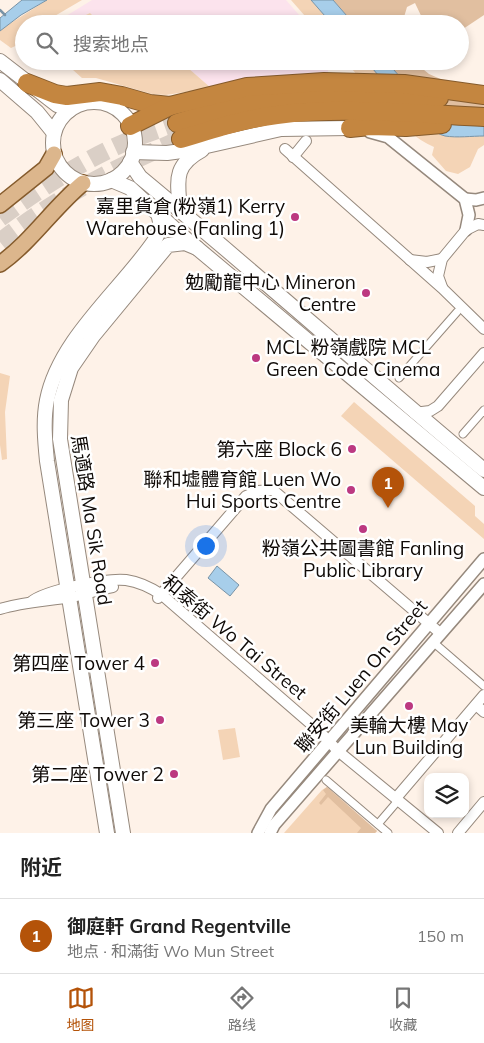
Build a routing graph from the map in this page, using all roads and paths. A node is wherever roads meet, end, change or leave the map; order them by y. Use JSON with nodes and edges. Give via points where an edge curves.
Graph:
{"nodes":[{"id":1,"x":0,"y":60,"type":"edge"},
{"id":2,"x":0,"y":80,"type":"edge"},
{"id":3,"x":27,"y":83,"type":"junction"},
{"id":4,"x":484,"y":96,"type":"edge"},
{"id":5,"x":370,"y":104,"type":"junction"},
{"id":6,"x":170,"y":106,"type":"junction"},
{"id":7,"x":70,"y":110,"type":"junction"},
{"id":8,"x":484,"y":119,"type":"edge"},
{"id":9,"x":130,"y":126,"type":"junction"},
{"id":10,"x":350,"y":128,"type":"junction"},
{"id":11,"x":179,"y":131,"type":"tunnel mouth"},
{"id":12,"x":54,"y":133,"type":"junction"},
{"id":13,"x":306,"y":141,"type":"dead end"},
{"id":14,"x":208,"y":146,"type":"junction"},
{"id":15,"x":284,"y":149,"type":"dead end"},
{"id":16,"x":54,"y":154,"type":"junction"},
{"id":17,"x":132,"y":157,"type":"junction"},
{"id":18,"x":293,"y":157,"type":"junction"},
{"id":19,"x":111,"y":180,"type":"junction"},
{"id":20,"x":83,"y":183,"type":"junction"},
{"id":21,"x":484,"y":198,"type":"edge"},
{"id":22,"x":466,"y":199,"type":"junction"},
{"id":23,"x":0,"y":205,"type":"edge"},
{"id":24,"x":180,"y":211,"type":"junction"},
{"id":25,"x":158,"y":213,"type":"junction"},
{"id":26,"x":484,"y":224,"type":"edge"},
{"id":27,"x":466,"y":230,"type":"junction"},
{"id":28,"x":197,"y":248,"type":"junction"},
{"id":29,"x":442,"y":258,"type":"junction"},
{"id":30,"x":409,"y":260,"type":"junction"},
{"id":31,"x":0,"y":264,"type":"edge"},
{"id":32,"x":442,"y":288,"type":"junction"},
{"id":33,"x":457,"y":312,"type":"dead end"},
{"id":34,"x":484,"y":329,"type":"edge"},
{"id":35,"x":484,"y":353,"type":"edge"},
{"id":36,"x":399,"y":378,"type":"dead end"},
{"id":37,"x":484,"y":410,"type":"edge"},
{"id":38,"x":414,"y":413,"type":"junction"},
{"id":39,"x":462,"y":434,"type":"dead end"},
{"id":40,"x":484,"y":470,"type":"edge"},
{"id":41,"x":484,"y":488,"type":"edge"},
{"id":42,"x":484,"y":559,"type":"edge"},
{"id":43,"x":484,"y":584,"type":"edge"},
{"id":44,"x":84,"y":589,"type":"junction"},
{"id":45,"x":69,"y":592,"type":"junction"},
{"id":46,"x":160,"y":596,"type":"junction"},
{"id":47,"x":0,"y":609,"type":"edge"},
{"id":48,"x":429,"y":624,"type":"junction"},
{"id":49,"x":436,"y":637,"type":"junction"},
{"id":50,"x":484,"y":686,"type":"edge"},
{"id":51,"x":484,"y":695,"type":"edge"},
{"id":52,"x":476,"y":705,"type":"junction"},
{"id":53,"x":484,"y":712,"type":"edge"},
{"id":54,"x":328,"y":742,"type":"junction"},
{"id":55,"x":338,"y":751,"type":"junction"},
{"id":56,"x":326,"y":780,"type":"dead end"},
{"id":57,"x":396,"y":801,"type":"junction"},
{"id":58,"x":484,"y":802,"type":"edge"},
{"id":59,"x":378,"y":824,"type":"junction"},
{"id":60,"x":107,"y":833,"type":"edge"},
{"id":61,"x":123,"y":833,"type":"edge"},
{"id":62,"x":258,"y":833,"type":"edge"},
{"id":63,"x":270,"y":833,"type":"edge"},
{"id":64,"x":388,"y":833,"type":"edge"},
{"id":65,"x":438,"y":833,"type":"edge"},
{"id":66,"x":458,"y":833,"type":"edge"}],
"edges":[{"from":1,"to":3,"type":"main road"},
{"from":2,"to":12,"type":"main road","via":[[37,112]]},
{"from":3,"to":6,"type":"highway","via":[[67,96],[100,92]]},
{"from":3,"to":7,"type":"main road","via":[[57,105]]},
{"from":4,"to":5,"type":"highway","via":[[403,98]]},
{"from":5,"to":6,"type":"highway","via":[[324,82],[247,87]]},
{"from":5,"to":8,"type":"highway"},
{"from":5,"to":10,"type":"highway"},
{"from":5,"to":11,"type":"highway","via":[[300,95],[250,104]]},
{"from":6,"to":9,"type":"highway"},
{"from":7,"to":9,"type":"main road","via":[[83,104],[104,103],[117,109]]},
{"from":7,"to":12,"type":"main road"},
{"from":9,"to":17,"type":"main road","via":[[134,139]]},
{"from":10,"to":14,"type":"main road","via":[[281,129]]},
{"from":10,"to":22,"type":"street","via":[[388,137]]},
{"from":12,"to":16,"type":"main road"},
{"from":13,"to":18,"type":"street"},
{"from":14,"to":17,"type":"main road"},
{"from":14,"to":24,"type":"main road","via":[[191,156],[181,168],[178,180]]},
{"from":15,"to":18,"type":"street"},
{"from":16,"to":20,"type":"main road","via":[[65,172]]},
{"from":16,"to":23,"type":"main road","via":[[46,168]]},
{"from":17,"to":19,"type":"main road","via":[[122,173]]},
{"from":17,"to":24,"type":"main road","via":[[140,177]]},
{"from":18,"to":30,"type":"street"},
{"from":19,"to":20,"type":"main road","via":[[100,184]]},
{"from":19,"to":25,"type":"main road","via":[[130,188]]},
{"from":20,"to":31,"type":"main road","via":[[17,252]]},
{"from":21,"to":22,"type":"street"},
{"from":22,"to":27,"type":"street","via":[[469,215]]},
{"from":24,"to":38,"type":"main road"},
{"from":25,"to":28,"type":"main road"},
{"from":25,"to":45,"type":"main road","name":"馬適路 Ma Sik Road","via":[[159,232],[67,352],[56,371],[47,402],[46,452]]},
{"from":26,"to":27,"type":"street"},
{"from":27,"to":29,"type":"street"},
{"from":28,"to":41,"type":"main road"},
{"from":28,"to":44,"type":"main road","name":"馬適路 Ma Sik Road","via":[[185,243],[168,245],[84,348],[69,373],[61,400],[60,439]]},
{"from":29,"to":30,"type":"street","via":[[427,262]]},
{"from":29,"to":32,"type":"street","via":[[438,276]]},
{"from":30,"to":32,"type":"street"},
{"from":32,"to":34,"type":"street"},
{"from":33,"to":36,"type":"street"},
{"from":35,"to":38,"type":"street","via":[[438,406],[430,411]]},
{"from":37,"to":39,"type":"street"},
{"from":38,"to":40,"type":"main road"},
{"from":42,"to":48,"type":"street","name":"聯安街 Luen On Street"},
{"from":43,"to":49,"type":"street","name":"聯安街 Luen On Street"},
{"from":44,"to":45,"type":"street","name":"和泰街 Wo Tai Street"},
{"from":44,"to":46,"type":"street","name":"和泰街 Wo Tai Street","via":[[123,579],[147,585]]},
{"from":44,"to":61,"type":"main road","name":"馬適路 Ma Sik Road"},
{"from":45,"to":47,"type":"street","name":"和泰街 Wo Tai Street"},
{"from":45,"to":60,"type":"main road","name":"馬適路 Ma Sik Road"},
{"from":46,"to":48,"type":"street","via":[[246,496],[273,490]]},
{"from":46,"to":54,"type":"street","name":"和泰街 Wo Tai Street"},
{"from":48,"to":49,"type":"street"},
{"from":48,"to":54,"type":"street","name":"聯安街 Luen On Street"},
{"from":49,"to":50,"type":"street","name":"聯安街 Luen On Street"},
{"from":49,"to":55,"type":"street","name":"聯安街 Luen On Street"},
{"from":51,"to":52,"type":"street"},
{"from":52,"to":53,"type":"street"},
{"from":52,"to":57,"type":"street"},
{"from":54,"to":55,"type":"street","name":"和泰街 Wo Tai Street"},
{"from":54,"to":62,"type":"street","name":"聯安街 Luen On Street","via":[[266,815]]},
{"from":55,"to":57,"type":"street","name":"和泰街 Wo Tai Street"},
{"from":55,"to":63,"type":"street","name":"聯安街 Luen On Street"},
{"from":56,"to":59,"type":"street"},
{"from":57,"to":59,"type":"street"},
{"from":57,"to":65,"type":"street","name":"和泰街 Wo Tai Street"},
{"from":58,"to":66,"type":"street"},
{"from":59,"to":64,"type":"street"}]}
